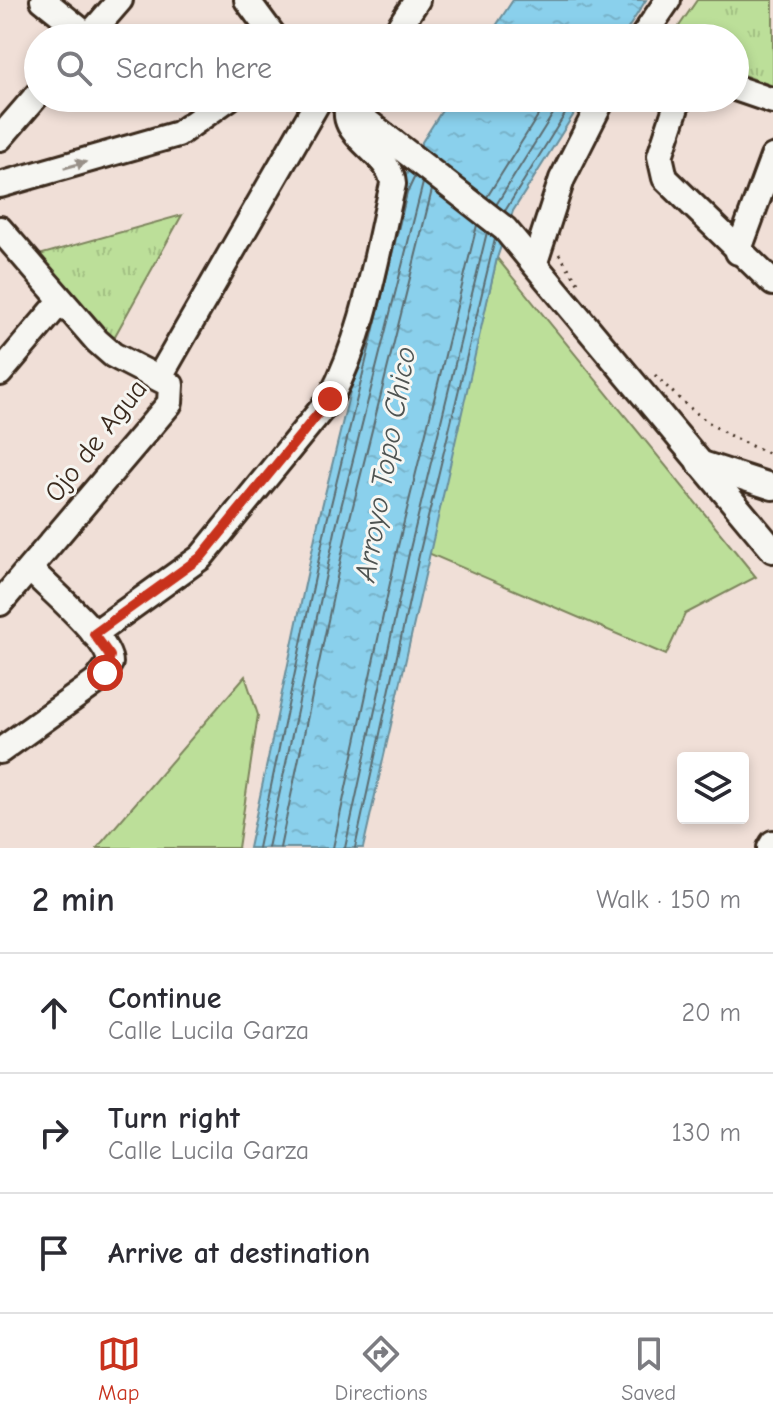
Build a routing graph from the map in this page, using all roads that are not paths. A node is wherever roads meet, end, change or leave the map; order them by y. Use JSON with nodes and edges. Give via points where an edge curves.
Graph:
{"nodes":[{"id":1,"x":43,"y":0,"type":"edge"},
{"id":2,"x":120,"y":0,"type":"edge"},
{"id":3,"x":247,"y":0,"type":"edge"},
{"id":4,"x":417,"y":0,"type":"edge"},
{"id":5,"x":668,"y":0,"type":"edge"},
{"id":6,"x":72,"y":24,"type":"edge"},
{"id":7,"x":99,"y":24,"type":"edge"},
{"id":8,"x":265,"y":24,"type":"edge"},
{"id":9,"x":401,"y":24,"type":"edge"},
{"id":10,"x":652,"y":24,"type":"edge"},
{"id":11,"x":749,"y":93,"type":"edge"},
{"id":12,"x":773,"y":101,"type":"edge"},
{"id":13,"x":24,"y":110,"type":"edge"},
{"id":14,"x":209,"y":112,"type":"edge"},
{"id":15,"x":312,"y":112,"type":"edge"},
{"id":16,"x":347,"y":112,"type":"edge"},
{"id":17,"x":359,"y":112,"type":"edge"},
{"id":18,"x":596,"y":112,"type":"edge"},
{"id":19,"x":674,"y":112,"type":"edge"},
{"id":20,"x":0,"y":138,"type":"edge"},
{"id":21,"x":773,"y":157,"type":"edge"},
{"id":22,"x":0,"y":185,"type":"edge"},
{"id":23,"x":0,"y":229,"type":"edge"},
{"id":24,"x":738,"y":252,"type":"junction"},
{"id":25,"x":535,"y":262,"type":"junction"},
{"id":26,"x":773,"y":283,"type":"edge"},
{"id":27,"x":61,"y":301,"type":"junction"},
{"id":28,"x":0,"y":373,"type":"edge"},
{"id":29,"x":165,"y":382,"type":"junction"},
{"id":30,"x":697,"y":462,"type":"junction"},
{"id":31,"x":773,"y":487,"type":"edge"},
{"id":32,"x":740,"y":513,"type":"junction"},
{"id":33,"x":773,"y":525,"type":"edge"},
{"id":34,"x":773,"y":550,"type":"edge"},
{"id":35,"x":30,"y":569,"type":"junction"},
{"id":36,"x":0,"y":603,"type":"edge"},
{"id":37,"x":94,"y":634,"type":"junction"},
{"id":38,"x":0,"y":751,"type":"edge"}],
"edges":[{"from":1,"to":6,"type":"street"},
{"from":2,"to":7,"type":"street"},
{"from":3,"to":8,"type":"street"},
{"from":4,"to":9,"type":"street"},
{"from":5,"to":10,"type":"street"},
{"from":11,"to":12,"type":"street"},
{"from":13,"to":20,"type":"street"},
{"from":22,"to":14,"type":"street","one_way":true,"via":[[178,134]]},
{"from":15,"to":29,"type":"street","name":"Ojo de Agua"},
{"from":16,"to":37,"type":"street","via":[[349,126],[390,170],[393,184],[357,334],[330,399],[201,557]]},
{"from":17,"to":25,"type":"street","via":[[505,229]]},
{"from":18,"to":25,"type":"street","via":[[562,179]]},
{"from":19,"to":24,"type":"street","via":[[660,156],[661,170]]},
{"from":21,"to":24,"type":"street"},
{"from":23,"to":27,"type":"street"},
{"from":24,"to":26,"type":"street"},
{"from":25,"to":30,"type":"street"},
{"from":27,"to":28,"type":"street"},
{"from":27,"to":29,"type":"street","via":[[113,355]]},
{"from":29,"to":35,"type":"street","name":"Ojo de Agua","via":[[170,403]]},
{"from":30,"to":31,"type":"street"},
{"from":30,"to":32,"type":"street"},
{"from":32,"to":33,"type":"street"},
{"from":32,"to":34,"type":"street"},
{"from":35,"to":36,"type":"street","name":"Ojo de Agua"},
{"from":35,"to":37,"type":"street"},
{"from":37,"to":38,"type":"street","via":[[110,656],[109,668]]}]}
